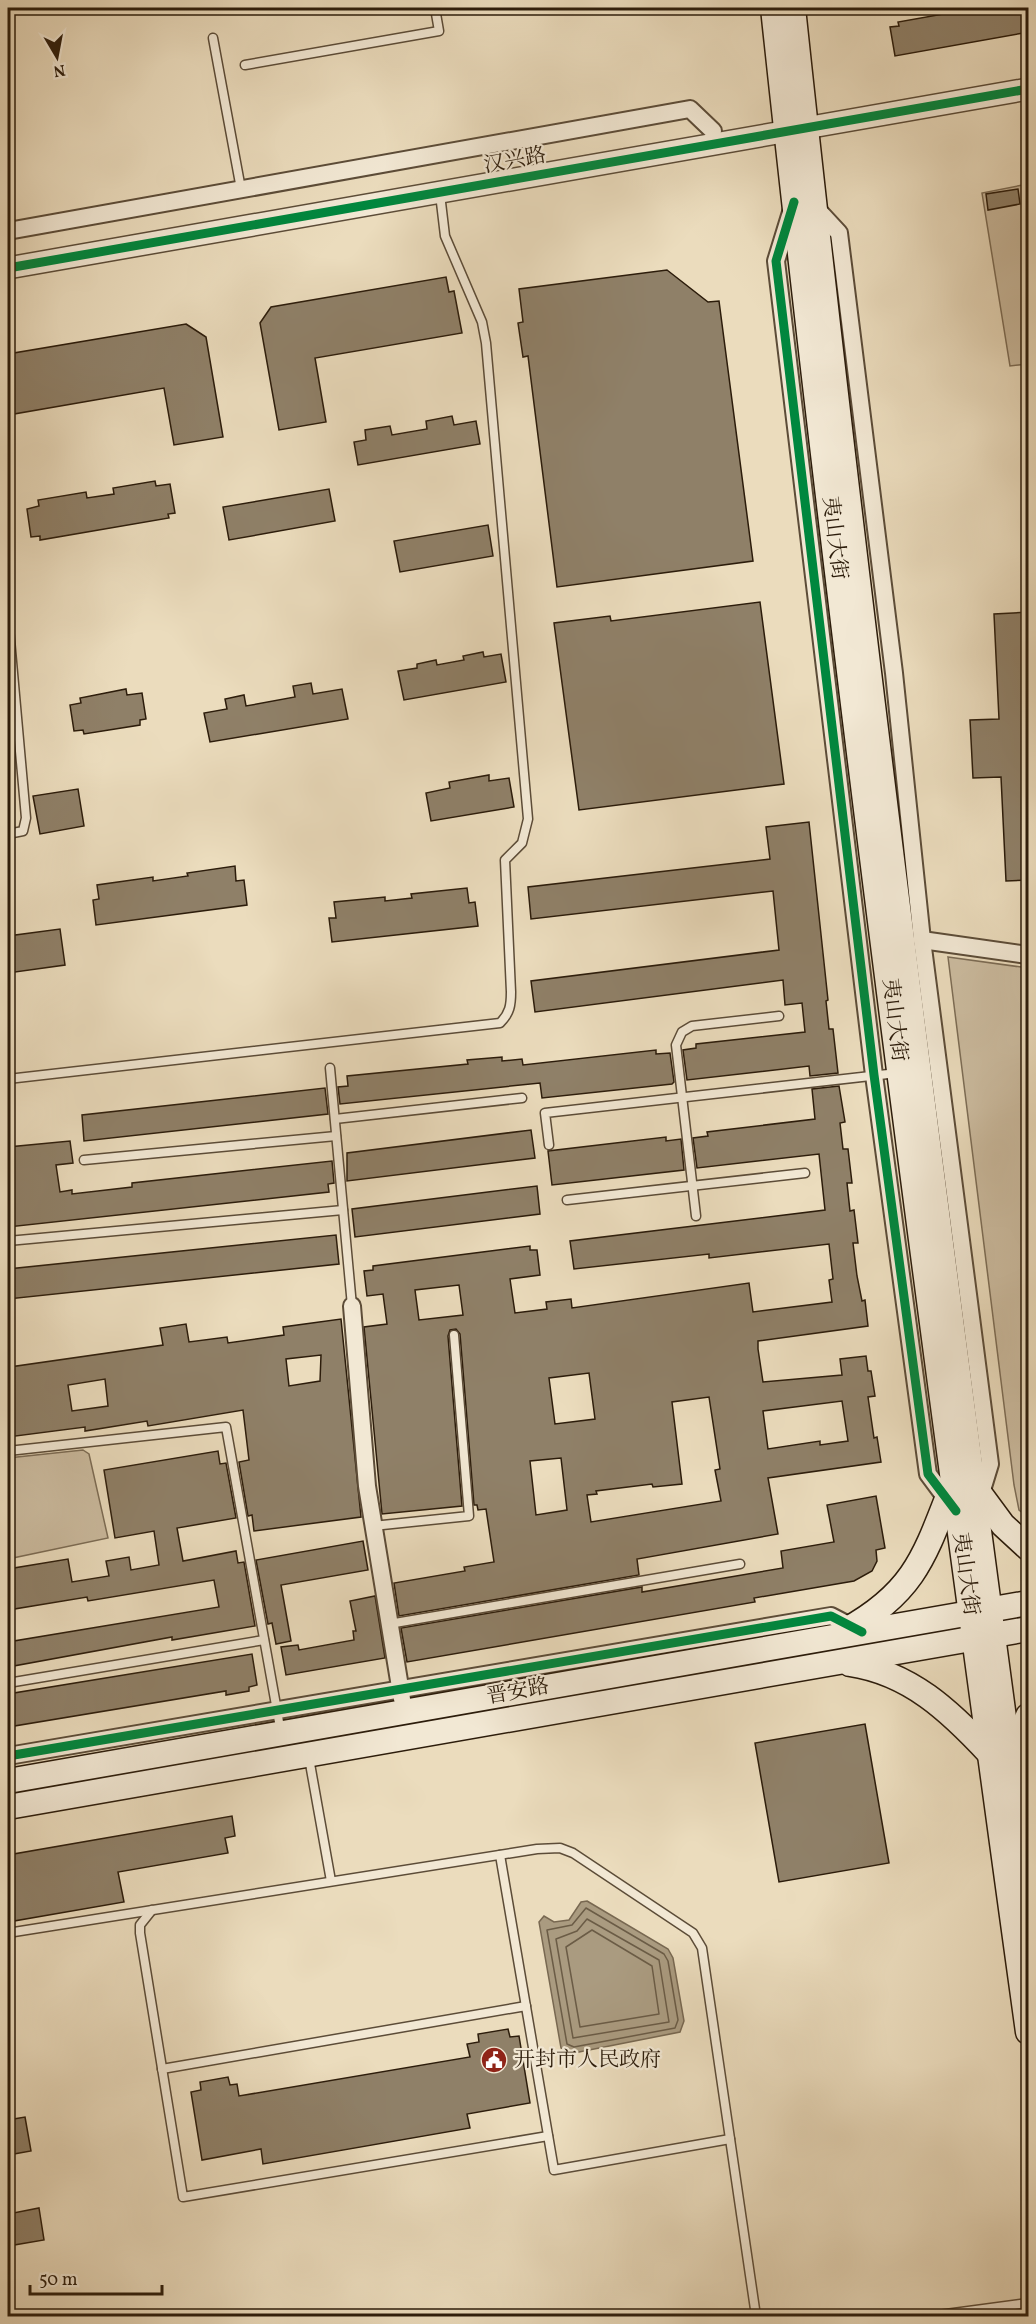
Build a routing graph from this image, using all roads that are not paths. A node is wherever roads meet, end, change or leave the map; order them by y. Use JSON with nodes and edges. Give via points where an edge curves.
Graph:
{"nodes":[{"id":1,"x":435,"y":8,"type":"edge"},
{"id":2,"x":773,"y":8,"type":"edge"},
{"id":3,"x":793,"y":8,"type":"edge"},
{"id":4,"x":213,"y":38,"type":"dead end"},
{"id":5,"x":245,"y":65,"type":"dead end"},
{"id":6,"x":1029,"y":76,"type":"edge"},
{"id":7,"x":1029,"y":89,"type":"edge"},
{"id":8,"x":795,"y":123,"type":"junction"},
{"id":9,"x":713,"y":131,"type":"junction"},
{"id":10,"x":241,"y":189,"type":"junction"},
{"id":11,"x":440,"y":192,"type":"junction"},
{"id":12,"x":804,"y":204,"type":"junction"},
{"id":13,"x":8,"y":231,"type":"edge"},
{"id":14,"x":8,"y":254,"type":"edge"},
{"id":15,"x":8,"y":268,"type":"edge"},
{"id":16,"x":8,"y":617,"type":"edge"},
{"id":17,"x":8,"y":834,"type":"edge"},
{"id":18,"x":922,"y":940,"type":"junction"},
{"id":19,"x":1029,"y":955,"type":"edge"},
{"id":20,"x":779,"y":1016,"type":"dead end"},
{"id":21,"x":330,"y":1068,"type":"dead end"},
{"id":22,"x":901,"y":1072,"type":"junction"},
{"id":23,"x":874,"y":1075,"type":"junction"},
{"id":24,"x":8,"y":1079,"type":"edge"},
{"id":25,"x":682,"y":1097,"type":"junction"},
{"id":26,"x":522,"y":1098,"type":"dead end"},
{"id":27,"x":334,"y":1119,"type":"junction"},
{"id":28,"x":336,"y":1136,"type":"junction"},
{"id":29,"x":549,"y":1145,"type":"dead end"},
{"id":30,"x":84,"y":1160,"type":"dead end"},
{"id":31,"x":805,"y":1173,"type":"dead end"},
{"id":32,"x":692,"y":1186,"type":"junction"},
{"id":33,"x":567,"y":1200,"type":"dead end"},
{"id":34,"x":343,"y":1210,"type":"junction"},
{"id":35,"x":696,"y":1216,"type":"dead end"},
{"id":36,"x":8,"y":1241,"type":"edge"},
{"id":37,"x":352,"y":1306,"type":"joint"},
{"id":38,"x":454,"y":1335,"type":"dead end"},
{"id":39,"x":8,"y":1450,"type":"edge"},
{"id":40,"x":964,"y":1497,"type":"junction"},
{"id":41,"x":372,"y":1527,"type":"junction"},
{"id":42,"x":1029,"y":1548,"type":"edge"},
{"id":43,"x":740,"y":1564,"type":"dead end"},
{"id":44,"x":1029,"y":1603,"type":"edge"},
{"id":45,"x":980,"y":1612,"type":"junction"},
{"id":46,"x":389,"y":1624,"type":"junction"},
{"id":47,"x":1029,"y":1629,"type":"edge"},
{"id":48,"x":848,"y":1632,"type":"junction"},
{"id":49,"x":984,"y":1637,"type":"junction"},
{"id":50,"x":264,"y":1640,"type":"junction"},
{"id":51,"x":839,"y":1662,"type":"junction"},
{"id":52,"x":8,"y":1683,"type":"edge"},
{"id":53,"x":402,"y":1701,"type":"junction"},
{"id":54,"x":1029,"y":1716,"type":"edge"},
{"id":55,"x":279,"y":1722,"type":"junction"},
{"id":56,"x":309,"y":1754,"type":"junction"},
{"id":57,"x":8,"y":1756,"type":"edge"},
{"id":58,"x":1000,"y":1756,"type":"junction"},
{"id":59,"x":8,"y":1781,"type":"edge"},
{"id":60,"x":8,"y":1807,"type":"edge"},
{"id":61,"x":500,"y":1855,"type":"junction"},
{"id":62,"x":331,"y":1881,"type":"junction"},
{"id":63,"x":1029,"y":1896,"type":"edge"},
{"id":64,"x":152,"y":1910,"type":"junction"},
{"id":65,"x":14,"y":1932,"type":"dead end"},
{"id":66,"x":526,"y":2006,"type":"junction"},
{"id":67,"x":1029,"y":2032,"type":"edge"},
{"id":68,"x":162,"y":2069,"type":"junction"},
{"id":69,"x":548,"y":2136,"type":"junction"},
{"id":70,"x":730,"y":2139,"type":"junction"},
{"id":71,"x":1029,"y":2303,"type":"edge"},
{"id":72,"x":756,"y":2316,"type":"edge"},
{"id":73,"x":931,"y":2316,"type":"edge"}],
"edges":[{"from":1,"to":5,"type":"lane","via":[[439,31]]},
{"from":2,"to":8,"type":"main road","name":"夷山大街"},
{"from":3,"to":8,"type":"main road","name":"夷山大街"},
{"from":4,"to":10,"type":"lane"},
{"from":6,"to":8,"type":"street","name":"汉兴路"},
{"from":7,"to":8,"type":"street","name":"汉兴路"},
{"from":8,"to":9,"type":"street","name":"汉兴路"},
{"from":8,"to":11,"type":"street","name":"汉兴路"},
{"from":8,"to":12,"type":"main road","name":"夷山大街"},
{"from":9,"to":10,"type":"street","via":[[690,109]]},
{"from":9,"to":14,"type":"street","name":"汉兴路"},
{"from":10,"to":13,"type":"street"},
{"from":11,"to":15,"type":"street","name":"汉兴路"},
{"from":11,"to":24,"type":"lane","via":[[445,236],[482,322],[486,343],[528,819],[522,843],[505,860],[511,992],[507,1016],[500,1023]]},
{"from":12,"to":18,"type":"street","via":[[838,233],[894,673]]},
{"from":12,"to":22,"type":"main road","name":"夷山大街"},
{"from":12,"to":23,"type":"street","via":[[776,261]]},
{"from":12,"to":40,"type":"main road","name":"夷山大街"},
{"from":16,"to":17,"type":"lane","via":[[26,818],[23,831]]},
{"from":18,"to":19,"type":"street"},
{"from":18,"to":40,"type":"street","via":[[990,1464]]},
{"from":20,"to":25,"type":"lane","via":[[692,1026],[682,1032],[676,1045]]},
{"from":21,"to":27,"type":"lane"},
{"from":22,"to":23,"type":"lane"},
{"from":22,"to":40,"type":"main road","name":"夷山大街"},
{"from":23,"to":25,"type":"lane"},
{"from":23,"to":40,"type":"street","via":[[928,1474]]},
{"from":25,"to":29,"type":"lane","via":[[545,1113]]},
{"from":25,"to":32,"type":"lane"},
{"from":26,"to":27,"type":"lane"},
{"from":27,"to":28,"type":"lane"},
{"from":28,"to":30,"type":"lane"},
{"from":28,"to":34,"type":"lane"},
{"from":31,"to":32,"type":"lane"},
{"from":32,"to":33,"type":"lane"},
{"from":32,"to":35,"type":"lane"},
{"from":34,"to":36,"type":"lane"},
{"from":34,"to":37,"type":"lane"},
{"from":37,"to":41,"type":"street"},
{"from":38,"to":41,"type":"lane","via":[[469,1516]]},
{"from":39,"to":50,"type":"lane","via":[[226,1427]]},
{"from":40,"to":42,"type":"main road"},
{"from":40,"to":45,"type":"main road","name":"夷山大街"},
{"from":40,"to":48,"type":"main road","via":[[907,1584]]},
{"from":41,"to":46,"type":"street"},
{"from":43,"to":46,"type":"lane"},
{"from":44,"to":45,"type":"main road","name":"晋安路"},
{"from":45,"to":48,"type":"main road","name":"晋安路"},
{"from":45,"to":49,"type":"main road","name":"夷山大街"},
{"from":46,"to":53,"type":"street"},
{"from":47,"to":49,"type":"main road","name":"晋安路"},
{"from":48,"to":53,"type":"main road","name":"晋安路"},
{"from":49,"to":51,"type":"main road","name":"晋安路"},
{"from":49,"to":58,"type":"main road","name":"夷山大街"},
{"from":50,"to":52,"type":"lane"},
{"from":50,"to":55,"type":"lane"},
{"from":51,"to":56,"type":"main road","name":"晋安路"},
{"from":51,"to":58,"type":"main road","via":[[882,1672],[929,1695]]},
{"from":53,"to":55,"type":"main road","name":"晋安路"},
{"from":54,"to":58,"type":"main road"},
{"from":55,"to":57,"type":"street"},
{"from":55,"to":59,"type":"main road","name":"晋安路"},
{"from":56,"to":60,"type":"main road","name":"晋安路"},
{"from":56,"to":62,"type":"lane"},
{"from":58,"to":63,"type":"main road","name":"夷山大街"},
{"from":58,"to":67,"type":"main road","name":"夷山大街"},
{"from":61,"to":62,"type":"lane"},
{"from":61,"to":66,"type":"lane"},
{"from":61,"to":70,"type":"lane","via":[[560,1848],[573,1853],[693,1933],[705,1964]]},
{"from":62,"to":64,"type":"lane"},
{"from":64,"to":65,"type":"lane"},
{"from":64,"to":68,"type":"lane","via":[[140,1924],[140,1933]]},
{"from":66,"to":68,"type":"lane"},
{"from":66,"to":69,"type":"lane"},
{"from":68,"to":69,"type":"lane","via":[[183,2197]]},
{"from":69,"to":70,"type":"lane","via":[[554,2170]]},
{"from":70,"to":72,"type":"lane"},
{"from":71,"to":73,"type":"lane"}]}
